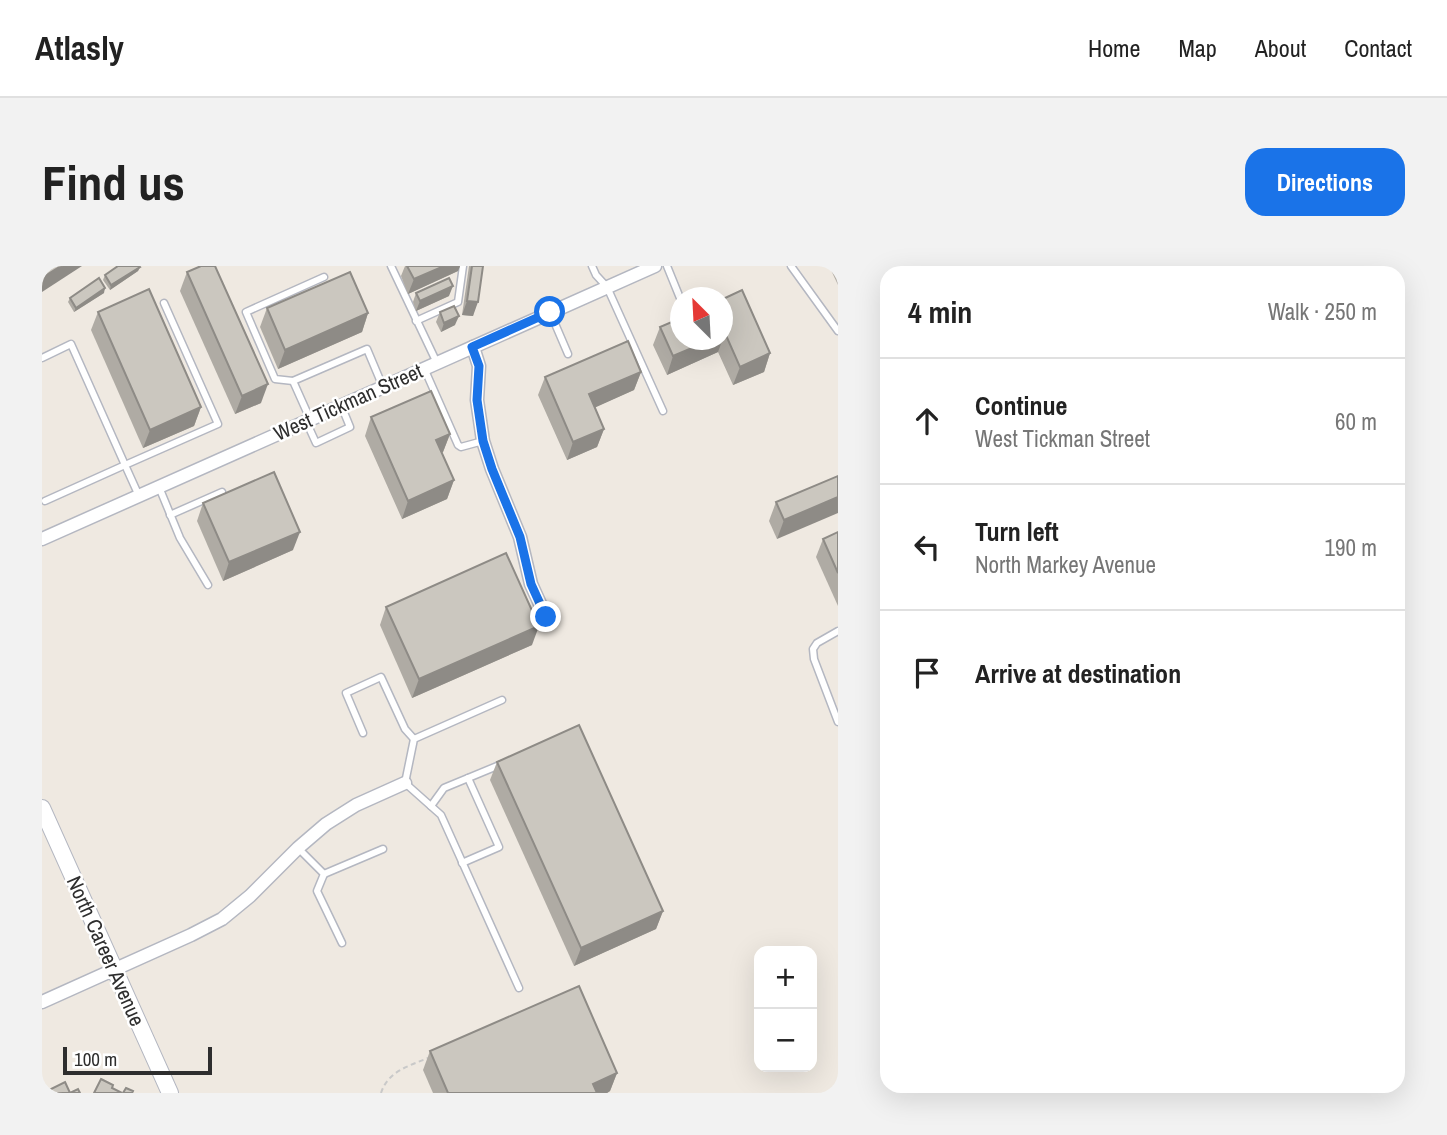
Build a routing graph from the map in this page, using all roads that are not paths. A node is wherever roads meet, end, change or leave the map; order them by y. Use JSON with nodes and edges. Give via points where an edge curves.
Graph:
{"nodes":[{"id":1,"x":391,"y":266,"type":"edge"},
{"id":2,"x":463,"y":266,"type":"edge"},
{"id":3,"x":592,"y":266,"type":"edge"},
{"id":4,"x":654,"y":266,"type":"edge"},
{"id":5,"x":667,"y":266,"type":"edge"},
{"id":6,"x":791,"y":266,"type":"edge"},
{"id":7,"x":403,"y":270,"type":"dead end"},
{"id":8,"x":394,"y":274,"type":"junction"},
{"id":9,"x":324,"y":277,"type":"dead end"},
{"id":10,"x":607,"y":287,"type":"junction"},
{"id":11,"x":676,"y":287,"type":"edge"},
{"id":12,"x":418,"y":294,"type":"edge"},
{"id":13,"x":406,"y":299,"type":"junction"},
{"id":14,"x":164,"y":303,"type":"dead end"},
{"id":15,"x":550,"y":312,"type":"junction"},
{"id":16,"x":416,"y":321,"type":"junction"},
{"id":17,"x":838,"y":331,"type":"edge"},
{"id":18,"x":472,"y":347,"type":"junction"},
{"id":19,"x":568,"y":354,"type":"dead end"},
{"id":20,"x":42,"y":358,"type":"edge"},
{"id":21,"x":437,"y":363,"type":"junction"},
{"id":22,"x":424,"y":368,"type":"junction"},
{"id":23,"x":293,"y":381,"type":"junction"},
{"id":24,"x":383,"y":387,"type":"junction"},
{"id":25,"x":341,"y":405,"type":"junction"},
{"id":26,"x":663,"y":411,"type":"dead end"},
{"id":27,"x":308,"y":420,"type":"junction"},
{"id":28,"x":483,"y":441,"type":"junction"},
{"id":29,"x":125,"y":466,"type":"junction"},
{"id":30,"x":159,"y":487,"type":"junction"},
{"id":31,"x":222,"y":492,"type":"edge"},
{"id":32,"x":139,"y":496,"type":"junction"},
{"id":33,"x":43,"y":499,"type":"edge"},
{"id":34,"x":170,"y":515,"type":"junction"},
{"id":35,"x":42,"y":539,"type":"edge"},
{"id":36,"x":208,"y":585,"type":"dead end"},
{"id":37,"x":546,"y":617,"type":"dead end"},
{"id":38,"x":838,"y":631,"type":"edge"},
{"id":39,"x":502,"y":700,"type":"dead end"},
{"id":40,"x":838,"y":722,"type":"edge"},
{"id":41,"x":363,"y":733,"type":"dead end"},
{"id":42,"x":414,"y":739,"type":"junction"},
{"id":43,"x":506,"y":762,"type":"edge"},
{"id":44,"x":468,"y":778,"type":"junction"},
{"id":45,"x":405,"y":783,"type":"junction"},
{"id":46,"x":430,"y":806,"type":"junction"},
{"id":47,"x":42,"y":808,"type":"edge"},
{"id":48,"x":298,"y":848,"type":"junction"},
{"id":49,"x":383,"y":849,"type":"dead end"},
{"id":50,"x":463,"y":863,"type":"junction"},
{"id":51,"x":324,"y":874,"type":"junction"},
{"id":52,"x":342,"y":943,"type":"dead end"},
{"id":53,"x":115,"y":970,"type":"junction"},
{"id":54,"x":519,"y":988,"type":"dead end"},
{"id":55,"x":42,"y":1002,"type":"edge"},
{"id":56,"x":170,"y":1093,"type":"edge"}],
"edges":[{"from":1,"to":8,"type":"lane"},
{"from":2,"to":16,"type":"lane","via":[[458,302]]},
{"from":3,"to":10,"type":"lane"},
{"from":4,"to":10,"type":"street","name":"West Tickman Street"},
{"from":5,"to":11,"type":"lane"},
{"from":6,"to":17,"type":"lane"},
{"from":7,"to":8,"type":"lane"},
{"from":8,"to":13,"type":"lane"},
{"from":9,"to":23,"type":"lane","via":[[246,312],[275,379]]},
{"from":10,"to":15,"type":"street","name":"West Tickman Street"},
{"from":10,"to":26,"type":"lane"},
{"from":12,"to":13,"type":"lane"},
{"from":13,"to":16,"type":"lane"},
{"from":14,"to":29,"type":"lane","via":[[218,424]]},
{"from":15,"to":18,"type":"street","name":"West Tickman Street"},
{"from":15,"to":19,"type":"lane"},
{"from":16,"to":21,"type":"lane"},
{"from":18,"to":21,"type":"street","name":"West Tickman Street"},
{"from":18,"to":28,"type":"street","via":[[479,366],[477,400]]},
{"from":20,"to":29,"type":"lane","via":[[71,344]]},
{"from":21,"to":22,"type":"street","name":"West Tickman Street"},
{"from":22,"to":24,"type":"street","name":"West Tickman Street"},
{"from":22,"to":28,"type":"lane","via":[[457,444]]},
{"from":23,"to":24,"type":"lane","via":[[366,349]]},
{"from":23,"to":27,"type":"lane"},
{"from":24,"to":25,"type":"street","name":"West Tickman Street"},
{"from":25,"to":27,"type":"street","name":"West Tickman Street"},
{"from":25,"to":27,"type":"lane","via":[[350,427],[316,443]]},
{"from":27,"to":30,"type":"street","name":"West Tickman Street"},
{"from":28,"to":37,"type":"street"},
{"from":29,"to":32,"type":"lane"},
{"from":29,"to":33,"type":"lane"},
{"from":30,"to":32,"type":"street","name":"West Tickman Street"},
{"from":30,"to":34,"type":"lane"},
{"from":31,"to":34,"type":"lane"},
{"from":32,"to":35,"type":"street","name":"West Tickman Street"},
{"from":34,"to":36,"type":"lane"},
{"from":38,"to":40,"type":"lane","via":[[813,649]]},
{"from":39,"to":42,"type":"lane"},
{"from":41,"to":42,"type":"lane","via":[[346,693],[382,677]]},
{"from":42,"to":45,"type":"lane"},
{"from":43,"to":44,"type":"lane"},
{"from":44,"to":46,"type":"lane","via":[[444,788]]},
{"from":44,"to":50,"type":"lane","via":[[499,847]]},
{"from":45,"to":46,"type":"lane"},
{"from":45,"to":48,"type":"street","via":[[341,814]]},
{"from":46,"to":50,"type":"lane","via":[[441,815]]},
{"from":47,"to":53,"type":"street","name":"North Career Avenue"},
{"from":48,"to":51,"type":"lane"},
{"from":48,"to":53,"type":"street","via":[[222,919]]},
{"from":49,"to":51,"type":"lane"},
{"from":50,"to":54,"type":"lane"},
{"from":51,"to":52,"type":"lane","via":[[317,891]]},
{"from":53,"to":55,"type":"street"},
{"from":53,"to":56,"type":"street","name":"North Career Avenue"}]}
